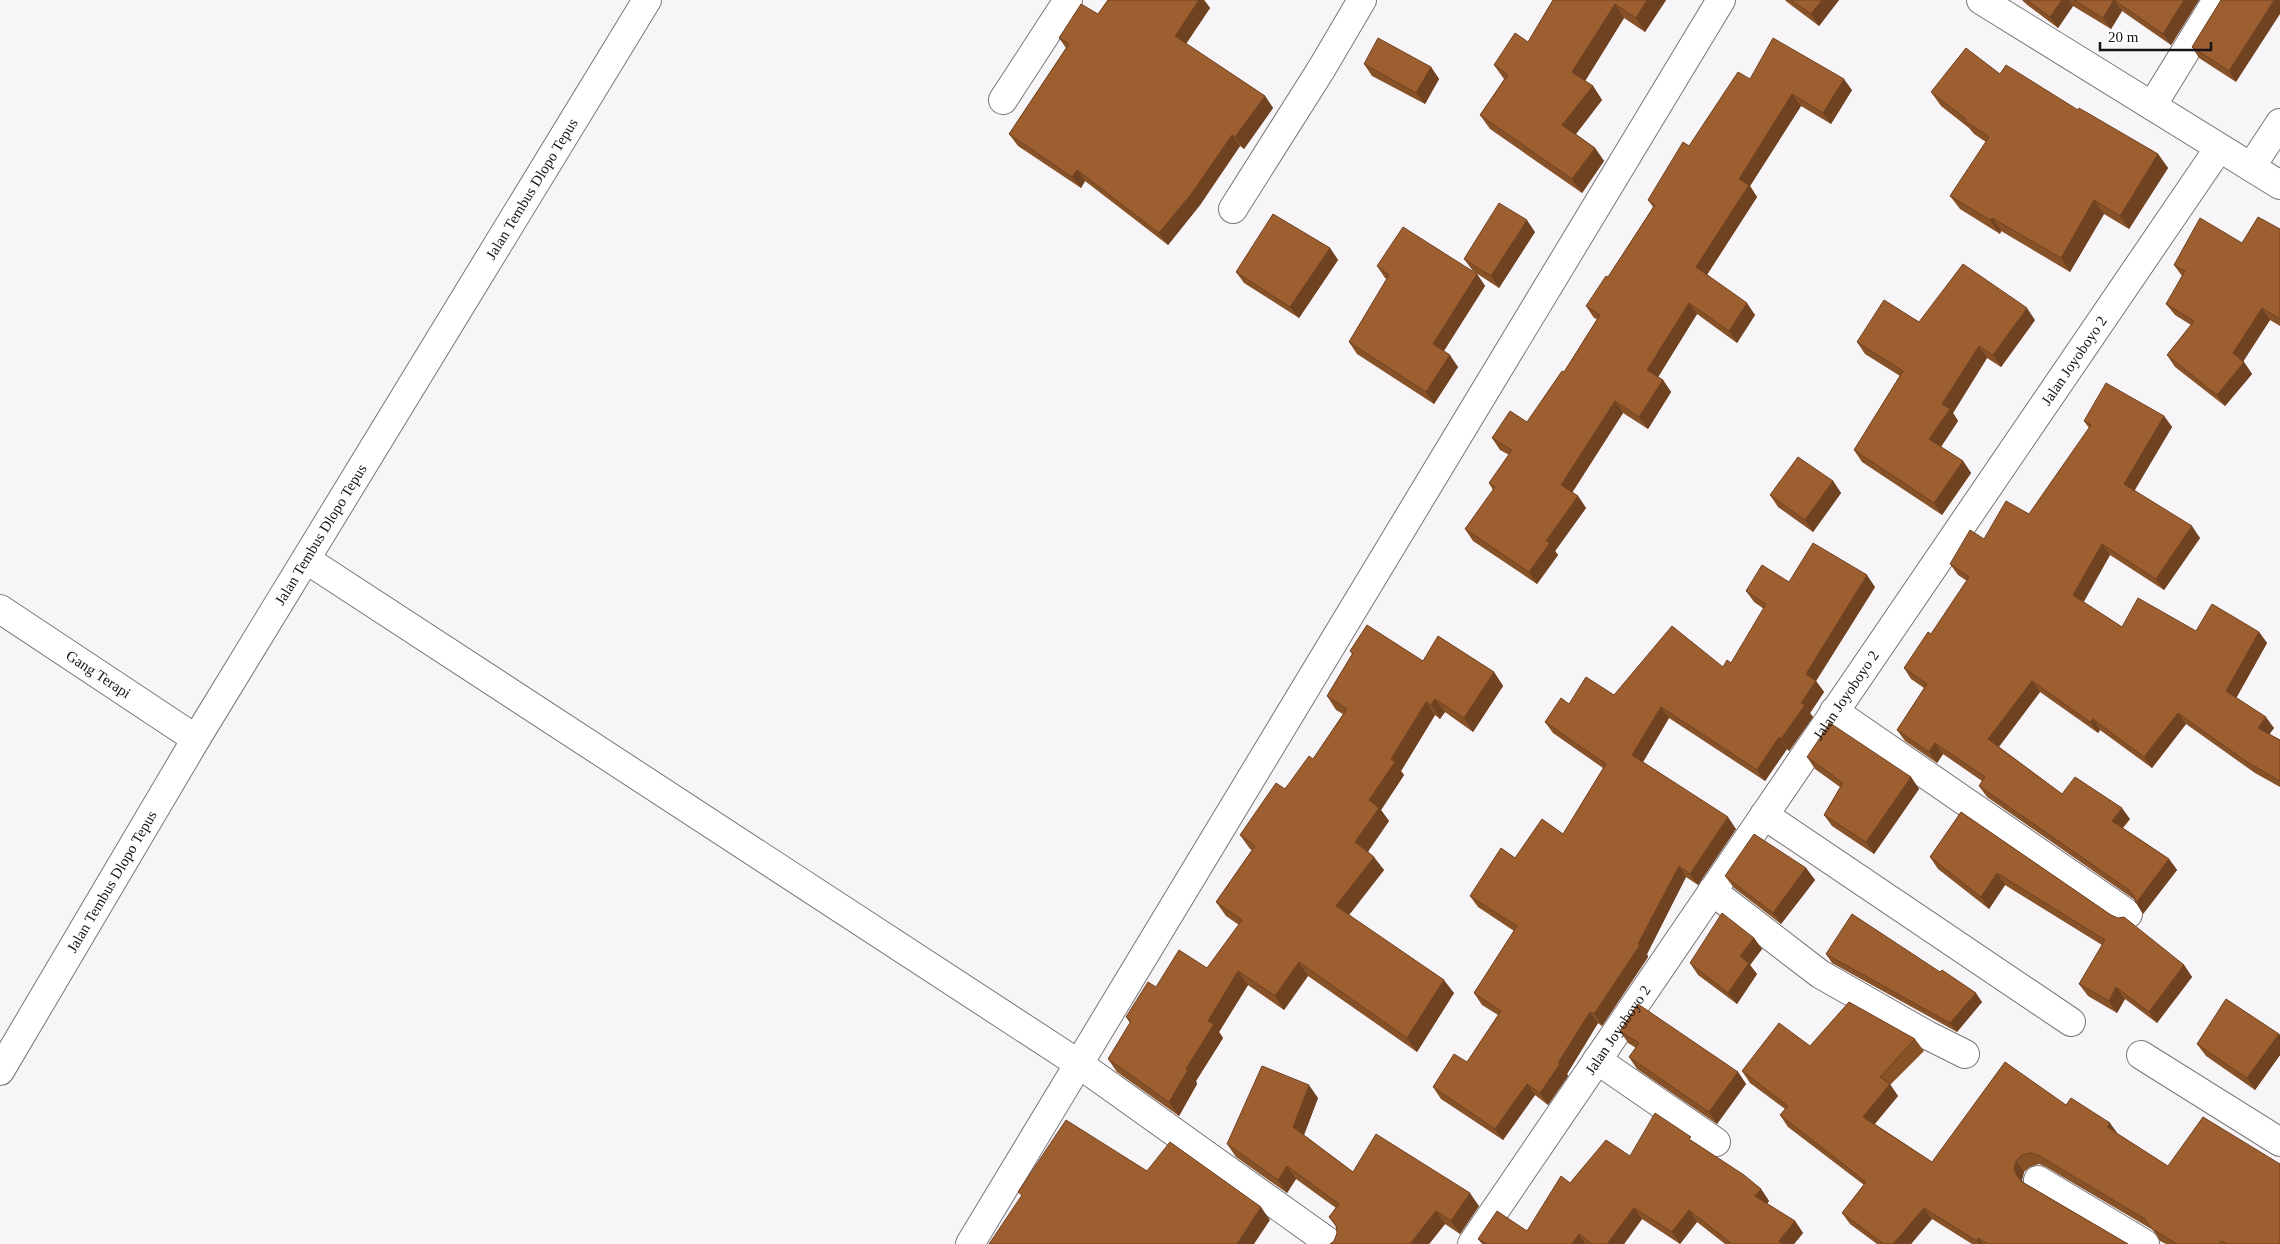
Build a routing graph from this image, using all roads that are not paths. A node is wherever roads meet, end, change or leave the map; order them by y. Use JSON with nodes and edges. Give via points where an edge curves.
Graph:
{"nodes":[{"id":1,"x":647,"y":0,"type":"edge"},
{"id":2,"x":1068,"y":0,"type":"edge"},
{"id":3,"x":1362,"y":0,"type":"edge"},
{"id":4,"x":1721,"y":0,"type":"edge"},
{"id":5,"x":1981,"y":0,"type":"edge"},
{"id":6,"x":2217,"y":0,"type":"edge"},
{"id":7,"x":2008,"y":7,"type":"edge"},
{"id":8,"x":1003,"y":100,"type":"dead end"},
{"id":9,"x":2152,"y":106,"type":"junction"},
{"id":10,"x":2280,"y":123,"type":"edge"},
{"id":11,"x":2220,"y":148,"type":"junction"},
{"id":12,"x":2250,"y":167,"type":"junction"},
{"id":13,"x":2280,"y":185,"type":"edge"},
{"id":14,"x":1233,"y":209,"type":"dead end"},
{"id":15,"x":307,"y":560,"type":"junction"},
{"id":16,"x":0,"y":609,"type":"edge"},
{"id":17,"x":1834,"y":711,"type":"junction"},
{"id":18,"x":196,"y":739,"type":"junction"},
{"id":19,"x":1764,"y":815,"type":"junction"},
{"id":20,"x":1712,"y":891,"type":"junction"},
{"id":21,"x":2128,"y":914,"type":"dead end"},
{"id":22,"x":2071,"y":1022,"type":"dead end"},
{"id":23,"x":1965,"y":1054,"type":"dead end"},
{"id":24,"x":2141,"y":1054,"type":"dead end"},
{"id":25,"x":1597,"y":1060,"type":"junction"},
{"id":26,"x":1078,"y":1064,"type":"junction"},
{"id":27,"x":0,"y":1071,"type":"edge"},
{"id":28,"x":1716,"y":1142,"type":"dead end"},
{"id":29,"x":2280,"y":1142,"type":"edge"},
{"id":30,"x":2038,"y":1180,"type":"dead end"},
{"id":31,"x":970,"y":1244,"type":"edge"},
{"id":32,"x":1331,"y":1244,"type":"edge"},
{"id":33,"x":1472,"y":1244,"type":"edge"},
{"id":34,"x":2145,"y":1244,"type":"edge"}],
"edges":[{"from":1,"to":15,"type":"street","name":"Jalan Tembus Dlopo Tepus"},
{"from":2,"to":8,"type":"street"},
{"from":3,"to":14,"type":"street"},
{"from":4,"to":26,"type":"street"},
{"from":5,"to":7,"type":"street"},
{"from":6,"to":9,"type":"street"},
{"from":7,"to":9,"type":"street"},
{"from":9,"to":11,"type":"street"},
{"from":10,"to":12,"type":"street"},
{"from":11,"to":12,"type":"street"},
{"from":11,"to":17,"type":"street","name":"Jalan Joyoboyo 2"},
{"from":12,"to":13,"type":"street"},
{"from":15,"to":18,"type":"street","name":"Jalan Tembus Dlopo Tepus"},
{"from":15,"to":26,"type":"street"},
{"from":16,"to":18,"type":"street","name":"Gang Terapi"},
{"from":17,"to":19,"type":"street","name":"Jalan Joyoboyo 2"},
{"from":17,"to":21,"type":"street"},
{"from":18,"to":27,"type":"street","name":"Jalan Tembus Dlopo Tepus"},
{"from":19,"to":20,"type":"street","name":"Jalan Joyoboyo 2"},
{"from":19,"to":22,"type":"street"},
{"from":20,"to":23,"type":"street","via":[[1820,974]]},
{"from":20,"to":25,"type":"street","name":"Jalan Joyoboyo 2"},
{"from":24,"to":29,"type":"street"},
{"from":25,"to":28,"type":"street"},
{"from":25,"to":33,"type":"street","name":"Jalan Joyoboyo 2"},
{"from":26,"to":31,"type":"street"},
{"from":26,"to":32,"type":"street"},
{"from":30,"to":34,"type":"street"}]}
